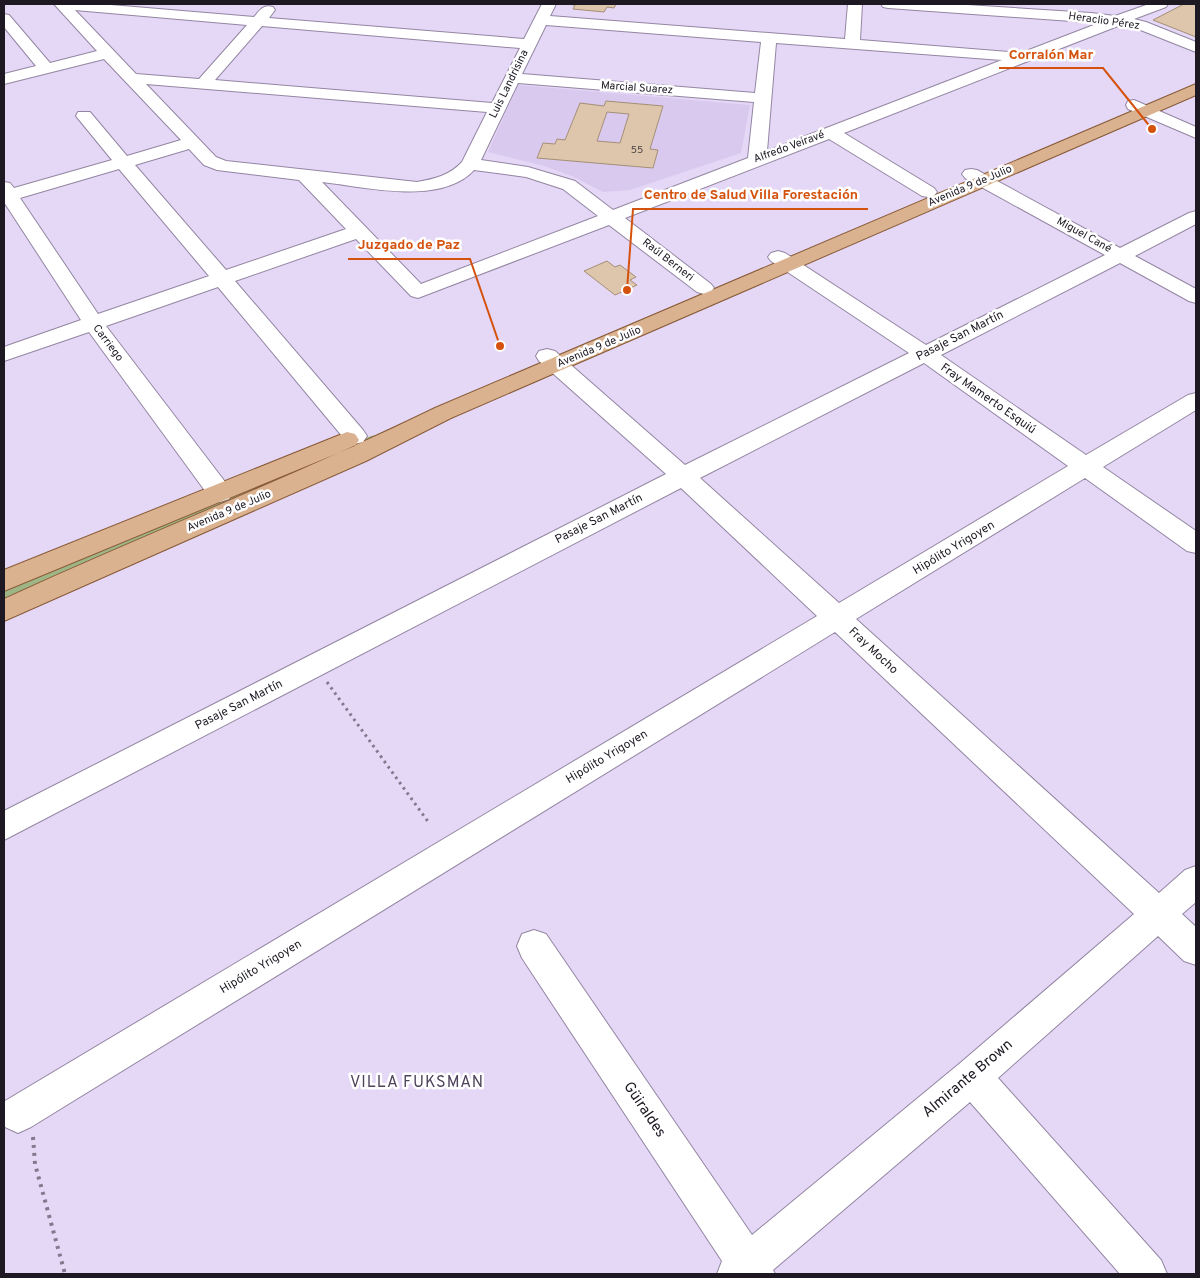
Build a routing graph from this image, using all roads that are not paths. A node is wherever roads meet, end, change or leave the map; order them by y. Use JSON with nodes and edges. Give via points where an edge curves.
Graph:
{"nodes":[{"id":1,"x":61,"y":4,"type":"edge"},
{"id":2,"x":274,"y":4,"type":"edge"},
{"id":3,"x":549,"y":4,"type":"edge"},
{"id":4,"x":855,"y":4,"type":"edge"},
{"id":5,"x":888,"y":4,"type":"edge"},
{"id":6,"x":1161,"y":4,"type":"edge"},
{"id":7,"x":4,"y":18,"type":"edge"},
{"id":8,"x":541,"y":20,"type":"junction"},
{"id":9,"x":258,"y":21,"type":"junction"},
{"id":10,"x":1117,"y":21,"type":"junction"},
{"id":11,"x":769,"y":38,"type":"junction"},
{"id":12,"x":852,"y":43,"type":"junction"},
{"id":13,"x":530,"y":44,"type":"junction"},
{"id":14,"x":1196,"y":47,"type":"edge"},
{"id":15,"x":108,"y":53,"type":"junction"},
{"id":16,"x":1026,"y":58,"type":"junction"},
{"id":17,"x":46,"y":68,"type":"junction"},
{"id":18,"x":1196,"y":77,"type":"edge"},
{"id":19,"x":131,"y":78,"type":"junction"},
{"id":20,"x":512,"y":78,"type":"junction"},
{"id":21,"x":4,"y":80,"type":"edge"},
{"id":22,"x":204,"y":83,"type":"junction"},
{"id":23,"x":1196,"y":88,"type":"edge"},
{"id":24,"x":762,"y":98,"type":"junction"},
{"id":25,"x":498,"y":108,"type":"junction"},
{"id":26,"x":1140,"y":108,"type":"junction"},
{"id":27,"x":84,"y":116,"type":"dead end"},
{"id":28,"x":830,"y":132,"type":"junction"},
{"id":29,"x":1196,"y":133,"type":"edge"},
{"id":30,"x":192,"y":142,"type":"junction"},
{"id":31,"x":756,"y":159,"type":"junction"},
{"id":32,"x":122,"y":162,"type":"junction"},
{"id":33,"x":470,"y":164,"type":"junction"},
{"id":34,"x":305,"y":175,"type":"junction"},
{"id":35,"x":977,"y":177,"type":"junction"},
{"id":36,"x":928,"y":192,"type":"junction"},
{"id":37,"x":6,"y":193,"type":"edge"},
{"id":38,"x":611,"y":217,"type":"junction"},
{"id":39,"x":1196,"y":217,"type":"edge"},
{"id":40,"x":359,"y":231,"type":"junction"},
{"id":41,"x":1120,"y":255,"type":"junction"},
{"id":42,"x":783,"y":261,"type":"junction"},
{"id":43,"x":221,"y":279,"type":"junction"},
{"id":44,"x":704,"y":288,"type":"junction"},
{"id":45,"x":1196,"y":296,"type":"edge"},
{"id":46,"x":94,"y":324,"type":"junction"},
{"id":47,"x":4,"y":354,"type":"edge"},
{"id":48,"x":924,"y":354,"type":"junction"},
{"id":49,"x":552,"y":360,"type":"junction"},
{"id":50,"x":1196,"y":400,"type":"edge"},
{"id":51,"x":354,"y":436,"type":"junction"},
{"id":52,"x":1086,"y":468,"type":"junction"},
{"id":53,"x":683,"y":476,"type":"junction"},
{"id":54,"x":211,"y":496,"type":"junction"},
{"id":55,"x":1196,"y":544,"type":"edge"},
{"id":56,"x":4,"y":561,"type":"edge"},
{"id":57,"x":4,"y":581,"type":"edge"},
{"id":58,"x":10,"y":609,"type":"edge"},
{"id":59,"x":838,"y":618,"type":"junction"},
{"id":60,"x":4,"y":826,"type":"edge"},
{"id":61,"x":1196,"y":881,"type":"edge"},
{"id":62,"x":1158,"y":915,"type":"junction"},
{"id":63,"x":534,"y":946,"type":"dead end"},
{"id":64,"x":1196,"y":949,"type":"edge"},
{"id":65,"x":972,"y":1077,"type":"junction"},
{"id":66,"x":24,"y":1110,"type":"road end"},
{"id":67,"x":747,"y":1271,"type":"edge"},
{"id":68,"x":1147,"y":1274,"type":"edge"}],
"edges":[{"from":1,"to":9,"type":"street"},
{"from":1,"to":15,"type":"street"},
{"from":2,"to":9,"type":"street"},
{"from":3,"to":8,"type":"street","name":"Luis Landrisina"},
{"from":4,"to":12,"type":"street"},
{"from":5,"to":10,"type":"street","name":"Heraclio Pérez"},
{"from":6,"to":10,"type":"street","name":"Alfredo Veiravé"},
{"from":7,"to":17,"type":"street"},
{"from":8,"to":11,"type":"street"},
{"from":8,"to":13,"type":"street","name":"Luis Landrisina"},
{"from":9,"to":13,"type":"street"},
{"from":9,"to":22,"type":"street"},
{"from":10,"to":14,"type":"street","name":"Heraclio Pérez","via":[[1141,25]]},
{"from":10,"to":16,"type":"street","name":"Alfredo Veiravé"},
{"from":11,"to":12,"type":"street"},
{"from":11,"to":24,"type":"street"},
{"from":12,"to":16,"type":"street"},
{"from":13,"to":20,"type":"street","name":"Luis Landrisina"},
{"from":15,"to":17,"type":"street"},
{"from":15,"to":19,"type":"street"},
{"from":16,"to":28,"type":"street","name":"Alfredo Veiravé"},
{"from":17,"to":21,"type":"street"},
{"from":18,"to":26,"type":"main road","name":"Avenida 9 de Julio"},
{"from":19,"to":22,"type":"street"},
{"from":19,"to":30,"type":"street"},
{"from":20,"to":24,"type":"street","name":"Marcial Suarez"},
{"from":20,"to":25,"type":"street","name":"Luis Landrisina"},
{"from":22,"to":25,"type":"street"},
{"from":23,"to":26,"type":"main road","name":"Avenida 9 de Julio"},
{"from":24,"to":31,"type":"street"},
{"from":25,"to":33,"type":"street","name":"Luis Landrisina"},
{"from":26,"to":29,"type":"street"},
{"from":26,"to":35,"type":"main road","name":"Avenida 9 de Julio"},
{"from":27,"to":32,"type":"street"},
{"from":28,"to":31,"type":"street","name":"Alfredo Veiravé"},
{"from":28,"to":36,"type":"street"},
{"from":30,"to":32,"type":"street"},
{"from":30,"to":34,"type":"street","via":[[210,161],[223,166]]},
{"from":31,"to":38,"type":"street","name":"Alfredo Veiravé"},
{"from":32,"to":37,"type":"street"},
{"from":32,"to":43,"type":"street"},
{"from":33,"to":34,"type":"street","via":[[462,173],[442,183],[417,187]]},
{"from":33,"to":38,"type":"street","name":"Raúl Berneri","via":[[528,172],[569,185]]},
{"from":34,"to":40,"type":"street"},
{"from":35,"to":36,"type":"main road","name":"Avenida 9 de Julio"},
{"from":35,"to":41,"type":"street","name":"Miguel Cané"},
{"from":35,"to":42,"type":"main road","name":"Avenida 9 de Julio"},
{"from":36,"to":42,"type":"main road","name":"Avenida 9 de Julio"},
{"from":37,"to":46,"type":"street","name":"Carriego"},
{"from":38,"to":40,"type":"street","name":"Alfredo Veiravé","via":[[418,292]]},
{"from":38,"to":44,"type":"street","name":"Raúl Berneri"},
{"from":39,"to":41,"type":"street","name":"Pasaje San Martín"},
{"from":40,"to":43,"type":"street"},
{"from":41,"to":45,"type":"street","name":"Miguel Cané"},
{"from":41,"to":48,"type":"street","name":"Pasaje San Martín"},
{"from":42,"to":44,"type":"main road","name":"Avenida 9 de Julio"},
{"from":42,"to":48,"type":"street","name":"Fray Mamerto Esquiú"},
{"from":42,"to":49,"type":"main road","name":"Avenida 9 de Julio"},
{"from":43,"to":46,"type":"street"},
{"from":43,"to":51,"type":"street"},
{"from":44,"to":49,"type":"main road","name":"Avenida 9 de Julio"},
{"from":46,"to":47,"type":"street"},
{"from":46,"to":54,"type":"street","name":"Carriego"},
{"from":48,"to":52,"type":"street","name":"Fray Mamerto Esquiú"},
{"from":48,"to":53,"type":"street","name":"Pasaje San Martín"},
{"from":49,"to":51,"type":"main road","name":"Avenida 9 de Julio","via":[[478,385],[436,406]]},
{"from":49,"to":53,"type":"street","name":"Fray Mocho"},
{"from":49,"to":58,"type":"main road","name":"Avenida 9 de Julio","via":[[358,455],[80,575]]},
{"from":50,"to":52,"type":"street","name":"Hipólito Yrigoyen"},
{"from":51,"to":54,"type":"main road","name":"Avenida 9 de Julio"},
{"from":52,"to":55,"type":"street","name":"Fray Mamerto Esquiú"},
{"from":52,"to":59,"type":"street","name":"Hipólito Yrigoyen"},
{"from":53,"to":59,"type":"street","name":"Fray Mocho"},
{"from":53,"to":60,"type":"street","name":"Pasaje San Martín"},
{"from":54,"to":56,"type":"main road"},
{"from":54,"to":57,"type":"main road","name":"Avenida 9 de Julio"},
{"from":59,"to":62,"type":"street","name":"Fray Mocho"},
{"from":59,"to":66,"type":"street","name":"Hipólito Yrigoyen"},
{"from":61,"to":62,"type":"street","name":"Almirante Brown"},
{"from":62,"to":64,"type":"street","name":"Fray Mocho"},
{"from":62,"to":65,"type":"street","name":"Almirante Brown"},
{"from":63,"to":67,"type":"street","name":"Güiraldes"},
{"from":65,"to":67,"type":"street","name":"Almirante Brown"},
{"from":65,"to":68,"type":"street"}]}
